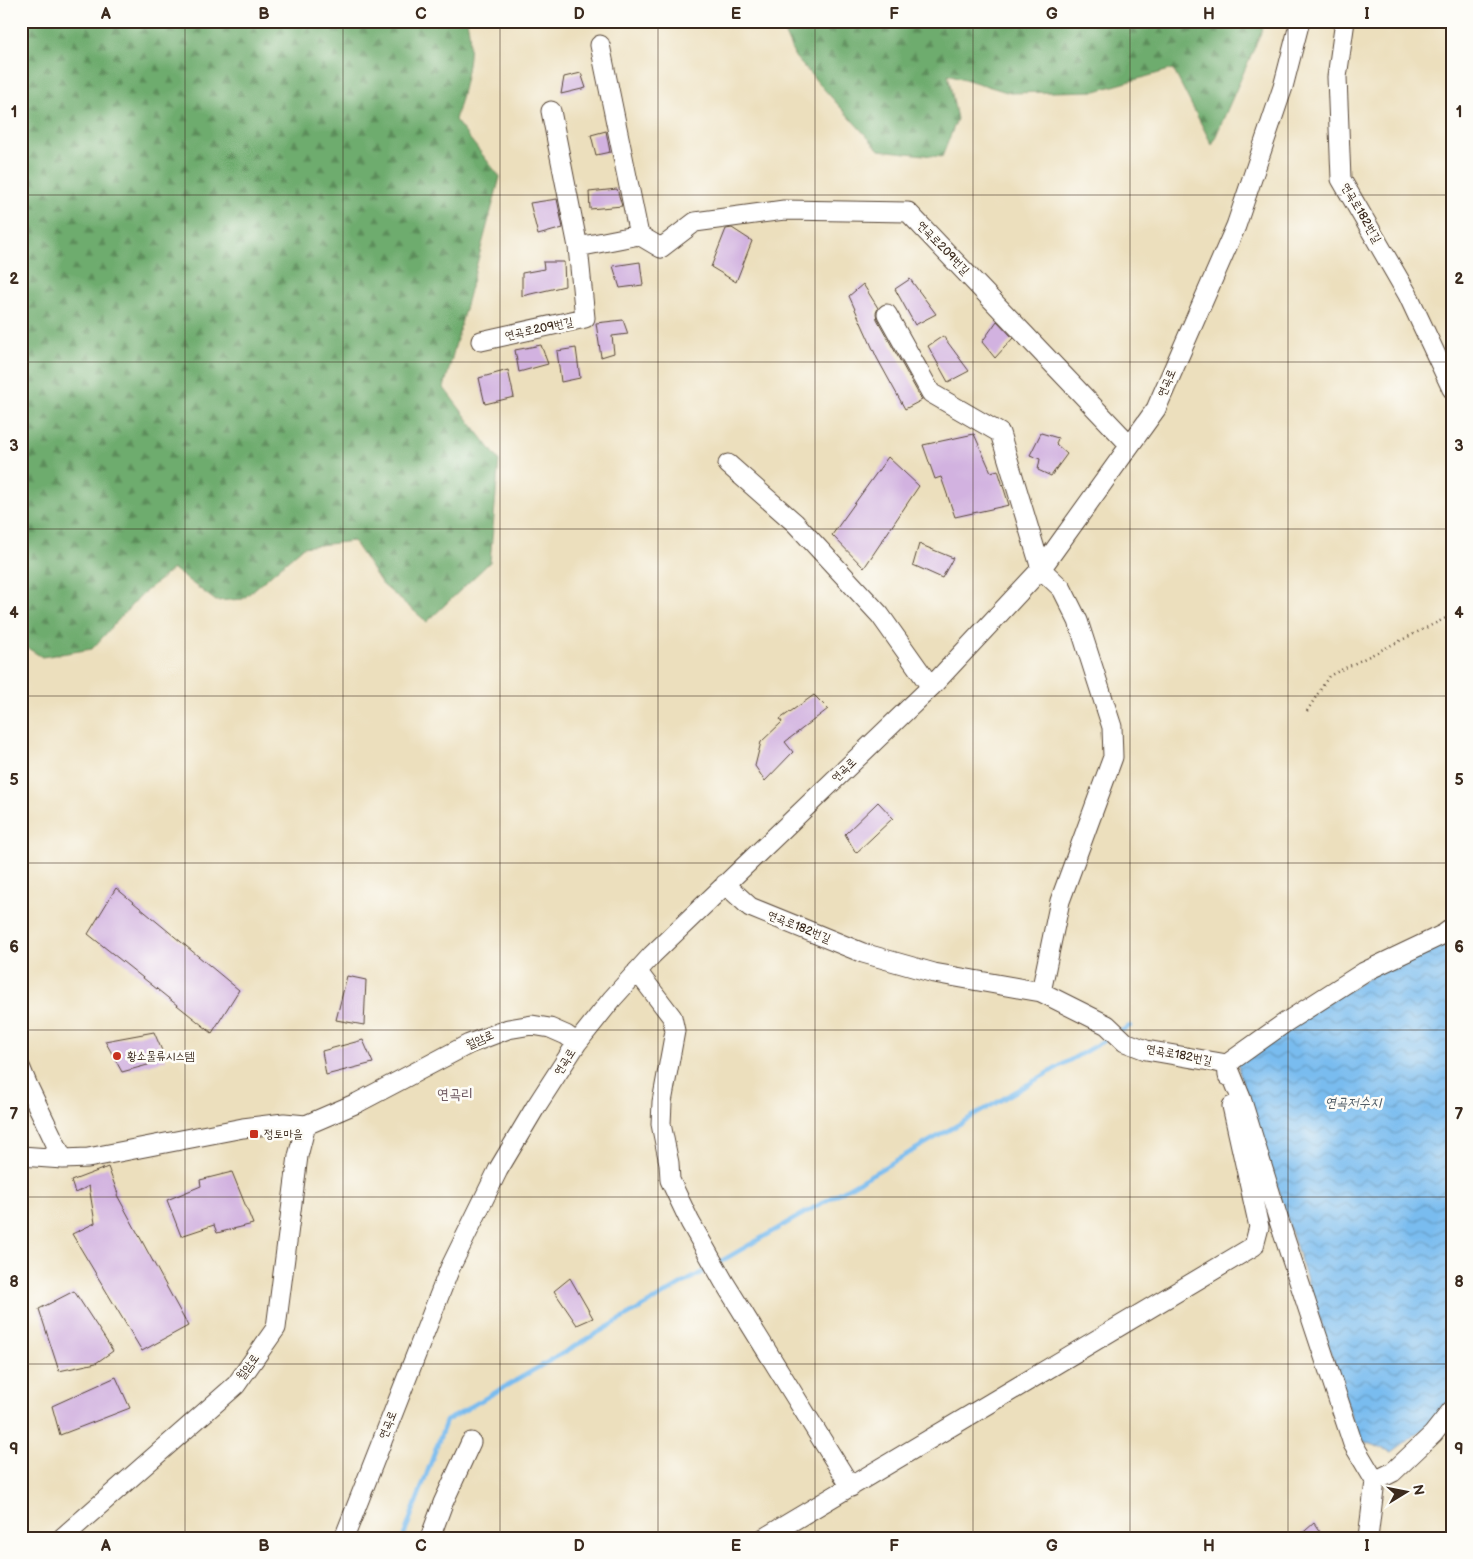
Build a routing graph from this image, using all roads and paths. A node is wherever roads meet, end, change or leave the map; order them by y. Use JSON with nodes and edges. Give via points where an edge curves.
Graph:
{"nodes":[{"id":1,"x":1300,"y":21,"type":"edge"},
{"id":2,"x":1345,"y":21,"type":"edge"},
{"id":3,"x":600,"y":45,"type":"dead end"},
{"id":4,"x":551,"y":111,"type":"dead end"},
{"id":5,"x":639,"y":235,"type":"junction"},
{"id":6,"x":578,"y":247,"type":"junction"},
{"id":7,"x":887,"y":314,"type":"dead end"},
{"id":8,"x":481,"y":341,"type":"dead end"},
{"id":9,"x":1452,"y":389,"type":"edge"},
{"id":10,"x":1130,"y":445,"type":"junction"},
{"id":11,"x":728,"y":464,"type":"dead end"},
{"id":12,"x":1041,"y":569,"type":"junction"},
{"id":13,"x":1452,"y":615,"type":"edge"},
{"id":14,"x":931,"y":687,"type":"junction"},
{"id":15,"x":1307,"y":711,"type":"dead end"},
{"id":16,"x":725,"y":884,"type":"junction"},
{"id":17,"x":1452,"y":928,"type":"edge"},
{"id":18,"x":637,"y":972,"type":"junction"},
{"id":19,"x":1041,"y":992,"type":"junction"},
{"id":20,"x":577,"y":1043,"type":"junction"},
{"id":21,"x":1226,"y":1064,"type":"junction"},
{"id":22,"x":21,"y":1069,"type":"edge"},
{"id":23,"x":306,"y":1125,"type":"junction"},
{"id":24,"x":21,"y":1156,"type":"edge"},
{"id":25,"x":64,"y":1159,"type":"junction"},
{"id":26,"x":1452,"y":1410,"type":"edge"},
{"id":27,"x":471,"y":1442,"type":"dead end"},
{"id":28,"x":1375,"y":1481,"type":"junction"},
{"id":29,"x":851,"y":1487,"type":"junction"},
{"id":30,"x":62,"y":1538,"type":"edge"},
{"id":31,"x":344,"y":1538,"type":"edge"},
{"id":32,"x":430,"y":1538,"type":"edge"},
{"id":33,"x":764,"y":1538,"type":"edge"},
{"id":34,"x":1368,"y":1538,"type":"edge"}],
"edges":[{"from":1,"to":10,"type":"street","name":"연곡로","via":[[1236,226],[1156,409]]},
{"from":2,"to":9,"type":"street","name":"연곡로182번길","via":[[1337,77],[1341,178],[1408,295]]},
{"from":3,"to":5,"type":"street"},
{"from":4,"to":6,"type":"street","name":"연곡로209번길"},
{"from":5,"to":6,"type":"street"},
{"from":5,"to":10,"type":"street","name":"연곡로209번길","via":[[661,248],[695,222],[784,210],[908,212]]},
{"from":6,"to":8,"type":"street","name":"연곡로209번길","via":[[585,318]]},
{"from":7,"to":12,"type":"street","via":[[930,392],[1000,433]]},
{"from":10,"to":12,"type":"street","name":"연곡로"},
{"from":11,"to":14,"type":"street","via":[[795,523],[880,615]]},
{"from":12,"to":14,"type":"street","name":"연곡로"},
{"from":12,"to":19,"type":"street","via":[[1062,589],[1078,621],[1112,727],[1113,757],[1060,901]]},
{"from":13,"to":15,"type":"path","via":[[1329,676]]},
{"from":14,"to":16,"type":"street","name":"연곡로"},
{"from":16,"to":18,"type":"street","name":"연곡로"},
{"from":16,"to":19,"type":"street","name":"연곡로182번길","via":[[750,907],[863,953],[934,973]]},
{"from":17,"to":21,"type":"street","via":[[1364,972]]},
{"from":18,"to":20,"type":"street","name":"연곡로"},
{"from":18,"to":29,"type":"street","via":[[672,1017],[675,1031],[661,1124],[670,1180],[724,1282]]},
{"from":19,"to":21,"type":"street","name":"연곡로182번길","via":[[1107,1025],[1125,1042],[1146,1050]]},
{"from":20,"to":23,"type":"street","name":"월암로","via":[[550,1028],[532,1025],[508,1029],[470,1044]]},
{"from":20,"to":31,"type":"street","name":"연곡로","via":[[498,1170],[457,1252]]},
{"from":21,"to":28,"type":"street","name":"연곡로182번길","via":[[1241,1098],[1353,1444]]},
{"from":21,"to":29,"type":"street","via":[[1231,1102],[1259,1227],[1254,1246]]},
{"from":22,"to":25,"type":"street"},
{"from":23,"to":25,"type":"street","name":"월암로","via":[[266,1124],[88,1158]]},
{"from":23,"to":30,"type":"street","name":"월암로","via":[[298,1156],[276,1328],[236,1385]]},
{"from":24,"to":25,"type":"street","name":"월암로"},
{"from":26,"to":28,"type":"street","via":[[1433,1434],[1393,1472]]},
{"from":27,"to":32,"type":"street"},
{"from":28,"to":34,"type":"street"},
{"from":29,"to":33,"type":"street"}]}
